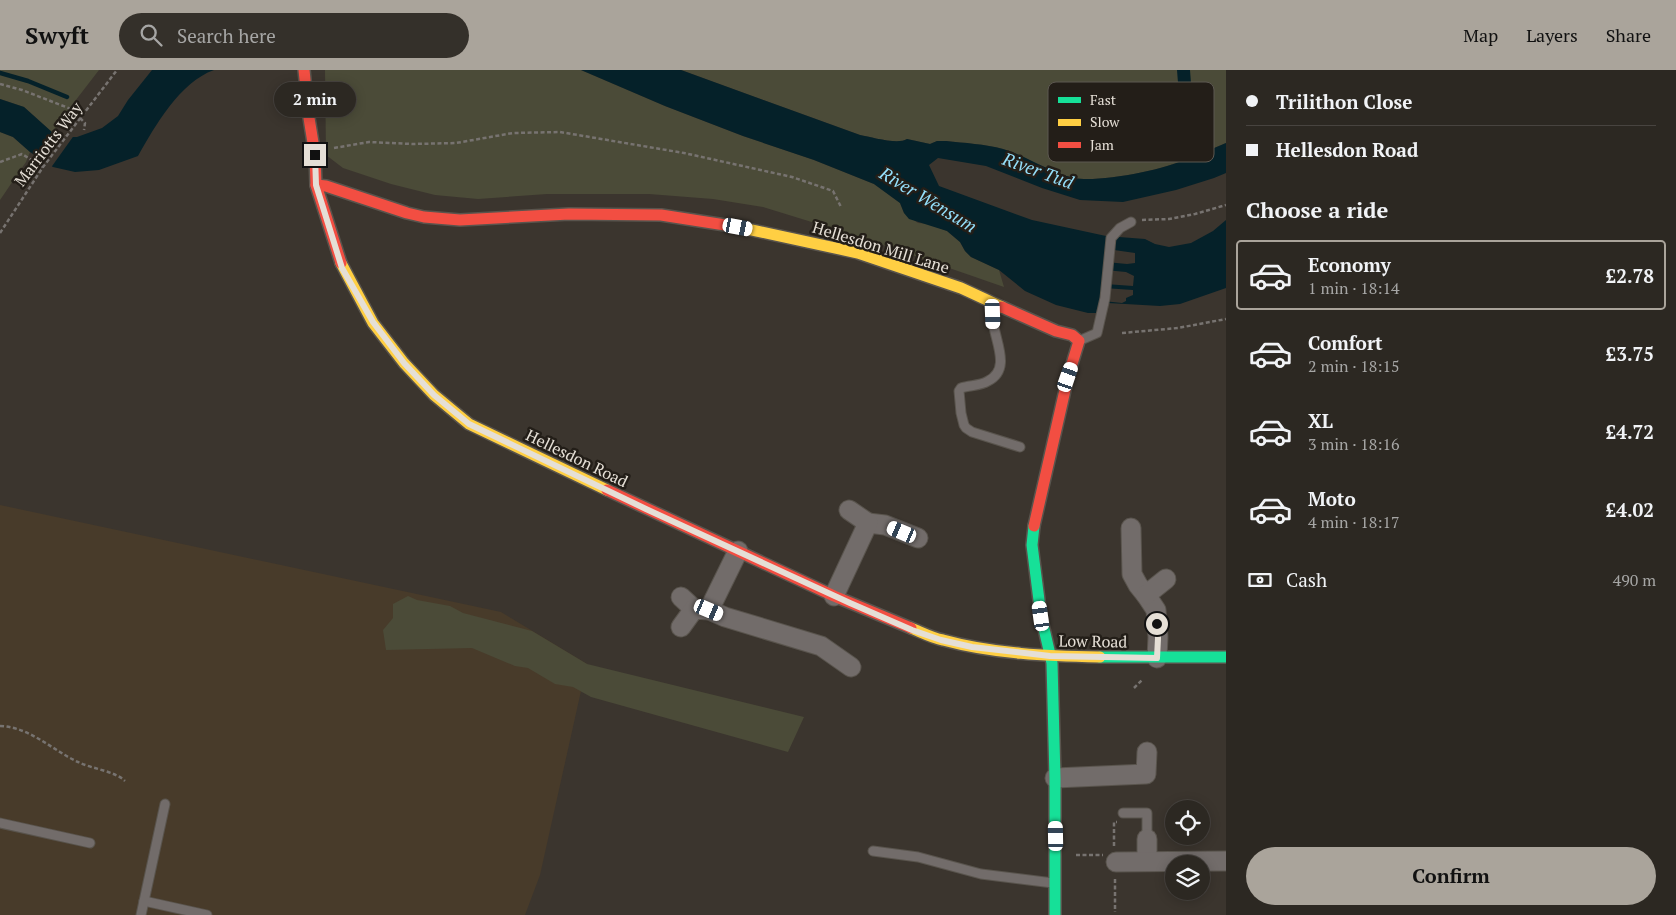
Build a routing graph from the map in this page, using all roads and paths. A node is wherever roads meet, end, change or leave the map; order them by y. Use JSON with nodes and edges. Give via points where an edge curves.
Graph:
{"nodes":[{"id":1,"x":117,"y":70,"type":"edge"},
{"id":2,"x":304,"y":70,"type":"edge"},
{"id":3,"x":0,"y":84,"type":"edge"},
{"id":4,"x":84,"y":114,"type":"junction"},
{"id":5,"x":80,"y":118,"type":"junction"},
{"id":6,"x":84,"y":130,"type":"dead end"},
{"id":7,"x":0,"y":162,"type":"edge"},
{"id":8,"x":43,"y":167,"type":"junction"},
{"id":9,"x":314,"y":168,"type":"junction"},
{"id":10,"x":316,"y":185,"type":"junction"},
{"id":11,"x":1226,"y":205,"type":"edge"},
{"id":12,"x":841,"y":207,"type":"dead end"},
{"id":13,"x":1131,"y":222,"type":"joint"},
{"id":14,"x":0,"y":232,"type":"edge"},
{"id":15,"x":992,"y":302,"type":"junction"},
{"id":16,"x":1226,"y":319,"type":"edge"},
{"id":17,"x":1122,"y":332,"type":"dead end"},
{"id":18,"x":1079,"y":341,"type":"junction"},
{"id":19,"x":1020,"y":447,"type":"dead end"},
{"id":20,"x":849,"y":510,"type":"dead end"},
{"id":21,"x":868,"y":523,"type":"junction"},
{"id":22,"x":1131,"y":528,"type":"dead end"},
{"id":23,"x":918,"y":538,"type":"dead end"},
{"id":24,"x":738,"y":551,"type":"junction"},
{"id":25,"x":1166,"y":579,"type":"dead end"},
{"id":26,"x":1146,"y":595,"type":"junction"},
{"id":27,"x":834,"y":596,"type":"junction"},
{"id":28,"x":695,"y":605,"type":"junction"},
{"id":29,"x":681,"y":627,"type":"dead end"},
{"id":30,"x":1050,"y":656,"type":"junction"},
{"id":31,"x":1226,"y":657,"type":"edge"},
{"id":32,"x":1157,"y":658,"type":"junction"},
{"id":33,"x":852,"y":667,"type":"dead end"},
{"id":34,"x":0,"y":726,"type":"edge"},
{"id":35,"x":1147,"y":752,"type":"dead end"},
{"id":36,"x":1055,"y":778,"type":"junction"},
{"id":37,"x":125,"y":781,"type":"dead end"},
{"id":38,"x":165,"y":804,"type":"dead end"},
{"id":39,"x":1123,"y":813,"type":"dead end"},
{"id":40,"x":0,"y":823,"type":"edge"},
{"id":41,"x":1147,"y":839,"type":"joint"},
{"id":42,"x":90,"y":843,"type":"dead end"},
{"id":43,"x":874,"y":851,"type":"dead end"},
{"id":44,"x":1056,"y":856,"type":"junction"},
{"id":45,"x":1110,"y":858,"type":"joint"},
{"id":46,"x":1147,"y":861,"type":"junction"},
{"id":47,"x":1226,"y":861,"type":"edge"},
{"id":48,"x":1056,"y":883,"type":"junction"},
{"id":49,"x":144,"y":901,"type":"junction"},
{"id":50,"x":141,"y":915,"type":"edge"},
{"id":51,"x":207,"y":915,"type":"edge"},
{"id":52,"x":1055,"y":915,"type":"edge"}],
"edges":[{"from":1,"to":4,"type":"path","name":"Marriotts Way"},
{"from":2,"to":9,"type":"street","name":"Hellesdon Road"},
{"from":3,"to":4,"type":"path"},
{"from":4,"to":5,"type":"path","name":"Marriotts Way"},
{"from":5,"to":6,"type":"path","via":[[85,123]]},
{"from":5,"to":8,"type":"path","name":"Marriotts Way"},
{"from":7,"to":8,"type":"path","via":[[22,154]]},
{"from":8,"to":14,"type":"path","name":"Marriotts Way"},
{"from":9,"to":10,"type":"street","name":"Hellesdon Road"},
{"from":9,"to":12,"type":"path","via":[[324,153],[369,142],[456,143],[513,133],[560,132],[684,153],[792,177],[833,191]]},
{"from":10,"to":15,"type":"street","name":"Hellesdon Mill Lane","via":[[424,217],[460,220],[569,214],[661,215],[738,227],[858,254],[961,288]]},
{"from":10,"to":24,"type":"street","name":"Hellesdon Road","via":[[342,268],[373,322],[404,363],[434,395],[469,424]]},
{"from":11,"to":13,"type":"path","via":[[1195,214]]},
{"from":13,"to":18,"type":"lane","via":[[1111,238],[1105,298],[1097,332]]},
{"from":15,"to":18,"type":"street","name":"Hellesdon Mill Lane","via":[[1072,335]]},
{"from":15,"to":19,"type":"lane","via":[[993,325],[1000,354],[999,372],[984,384],[961,388],[961,413],[964,425],[972,432]]},
{"from":16,"to":17,"type":"path","via":[[1178,328]]},
{"from":18,"to":30,"type":"street","via":[[1068,377],[1032,545]]},
{"from":20,"to":21,"type":"street"},
{"from":21,"to":23,"type":"street","via":[[886,525]]},
{"from":21,"to":27,"type":"street"},
{"from":22,"to":26,"type":"street","via":[[1132,574]]},
{"from":24,"to":27,"type":"street","name":"Hellesdon Road"},
{"from":24,"to":28,"type":"street"},
{"from":25,"to":26,"type":"street"},
{"from":26,"to":32,"type":"street","via":[[1156,610]]},
{"from":27,"to":30,"type":"street","name":"Hellesdon Road","via":[[941,640],[991,650]]},
{"from":28,"to":29,"type":"street"},
{"from":28,"to":33,"type":"street","via":[[822,646],[840,648]]},
{"from":30,"to":32,"type":"street","name":"Low Road"},
{"from":30,"to":36,"type":"street"},
{"from":31,"to":32,"type":"street","name":"Low Road"},
{"from":34,"to":37,"type":"path","via":[[36,737],[78,762],[120,776]]},
{"from":35,"to":36,"type":"street","via":[[1146,774]]},
{"from":36,"to":44,"type":"street"},
{"from":38,"to":49,"type":"lane"},
{"from":39,"to":41,"type":"lane","via":[[1147,813]]},
{"from":40,"to":42,"type":"lane"},
{"from":41,"to":46,"type":"street"},
{"from":43,"to":48,"type":"lane","via":[[918,857],[981,874]]},
{"from":44,"to":45,"type":"path"},
{"from":44,"to":48,"type":"street"},
{"from":45,"to":46,"type":"street"},
{"from":46,"to":47,"type":"street"},
{"from":48,"to":52,"type":"street"},
{"from":49,"to":50,"type":"lane"},
{"from":49,"to":51,"type":"lane"}]}
